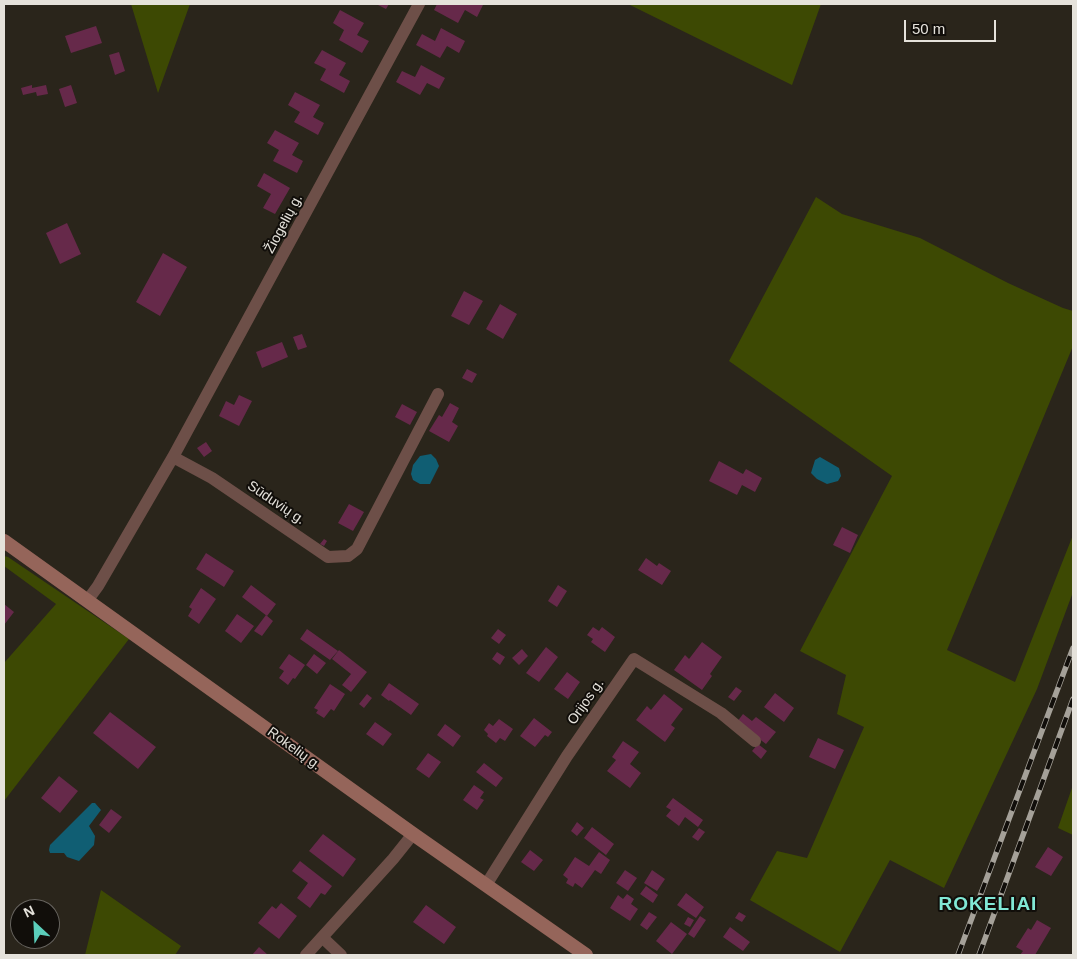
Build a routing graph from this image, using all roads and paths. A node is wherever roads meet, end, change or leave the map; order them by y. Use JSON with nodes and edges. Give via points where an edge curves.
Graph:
{"nodes":[{"id":1,"x":419,"y":4,"type":"edge"},
{"id":2,"x":438,"y":394,"type":"dead end"},
{"id":3,"x":173,"y":457,"type":"junction"},
{"id":4,"x":4,"y":540,"type":"edge"},
{"id":5,"x":87,"y":601,"type":"junction"},
{"id":6,"x":755,"y":741,"type":"dead end"},
{"id":7,"x":413,"y":834,"type":"junction"},
{"id":8,"x":486,"y":885,"type":"junction"},
{"id":9,"x":323,"y":938,"type":"junction"},
{"id":10,"x":306,"y":955,"type":"edge"},
{"id":11,"x":341,"y":955,"type":"edge"},
{"id":12,"x":586,"y":955,"type":"edge"}],
"edges":[{"from":1,"to":3,"type":"street","name":"Žiogelių g."},
{"from":2,"to":3,"type":"street","name":"Sūduvių g.","via":[[357,549],[348,556],[328,557],[212,478]]},
{"from":3,"to":5,"type":"street"},
{"from":4,"to":5,"type":"main road","name":"Rokelių g."},
{"from":5,"to":7,"type":"main road","name":"Rokelių g."},
{"from":6,"to":8,"type":"street","name":"Orijos g.","via":[[721,713],[634,659],[567,756]]},
{"from":7,"to":8,"type":"main road","name":"Rokelių g."},
{"from":7,"to":9,"type":"street","via":[[394,860]]},
{"from":8,"to":12,"type":"main road","name":"Rokelių g."},
{"from":9,"to":10,"type":"street"},
{"from":9,"to":11,"type":"street"}]}
